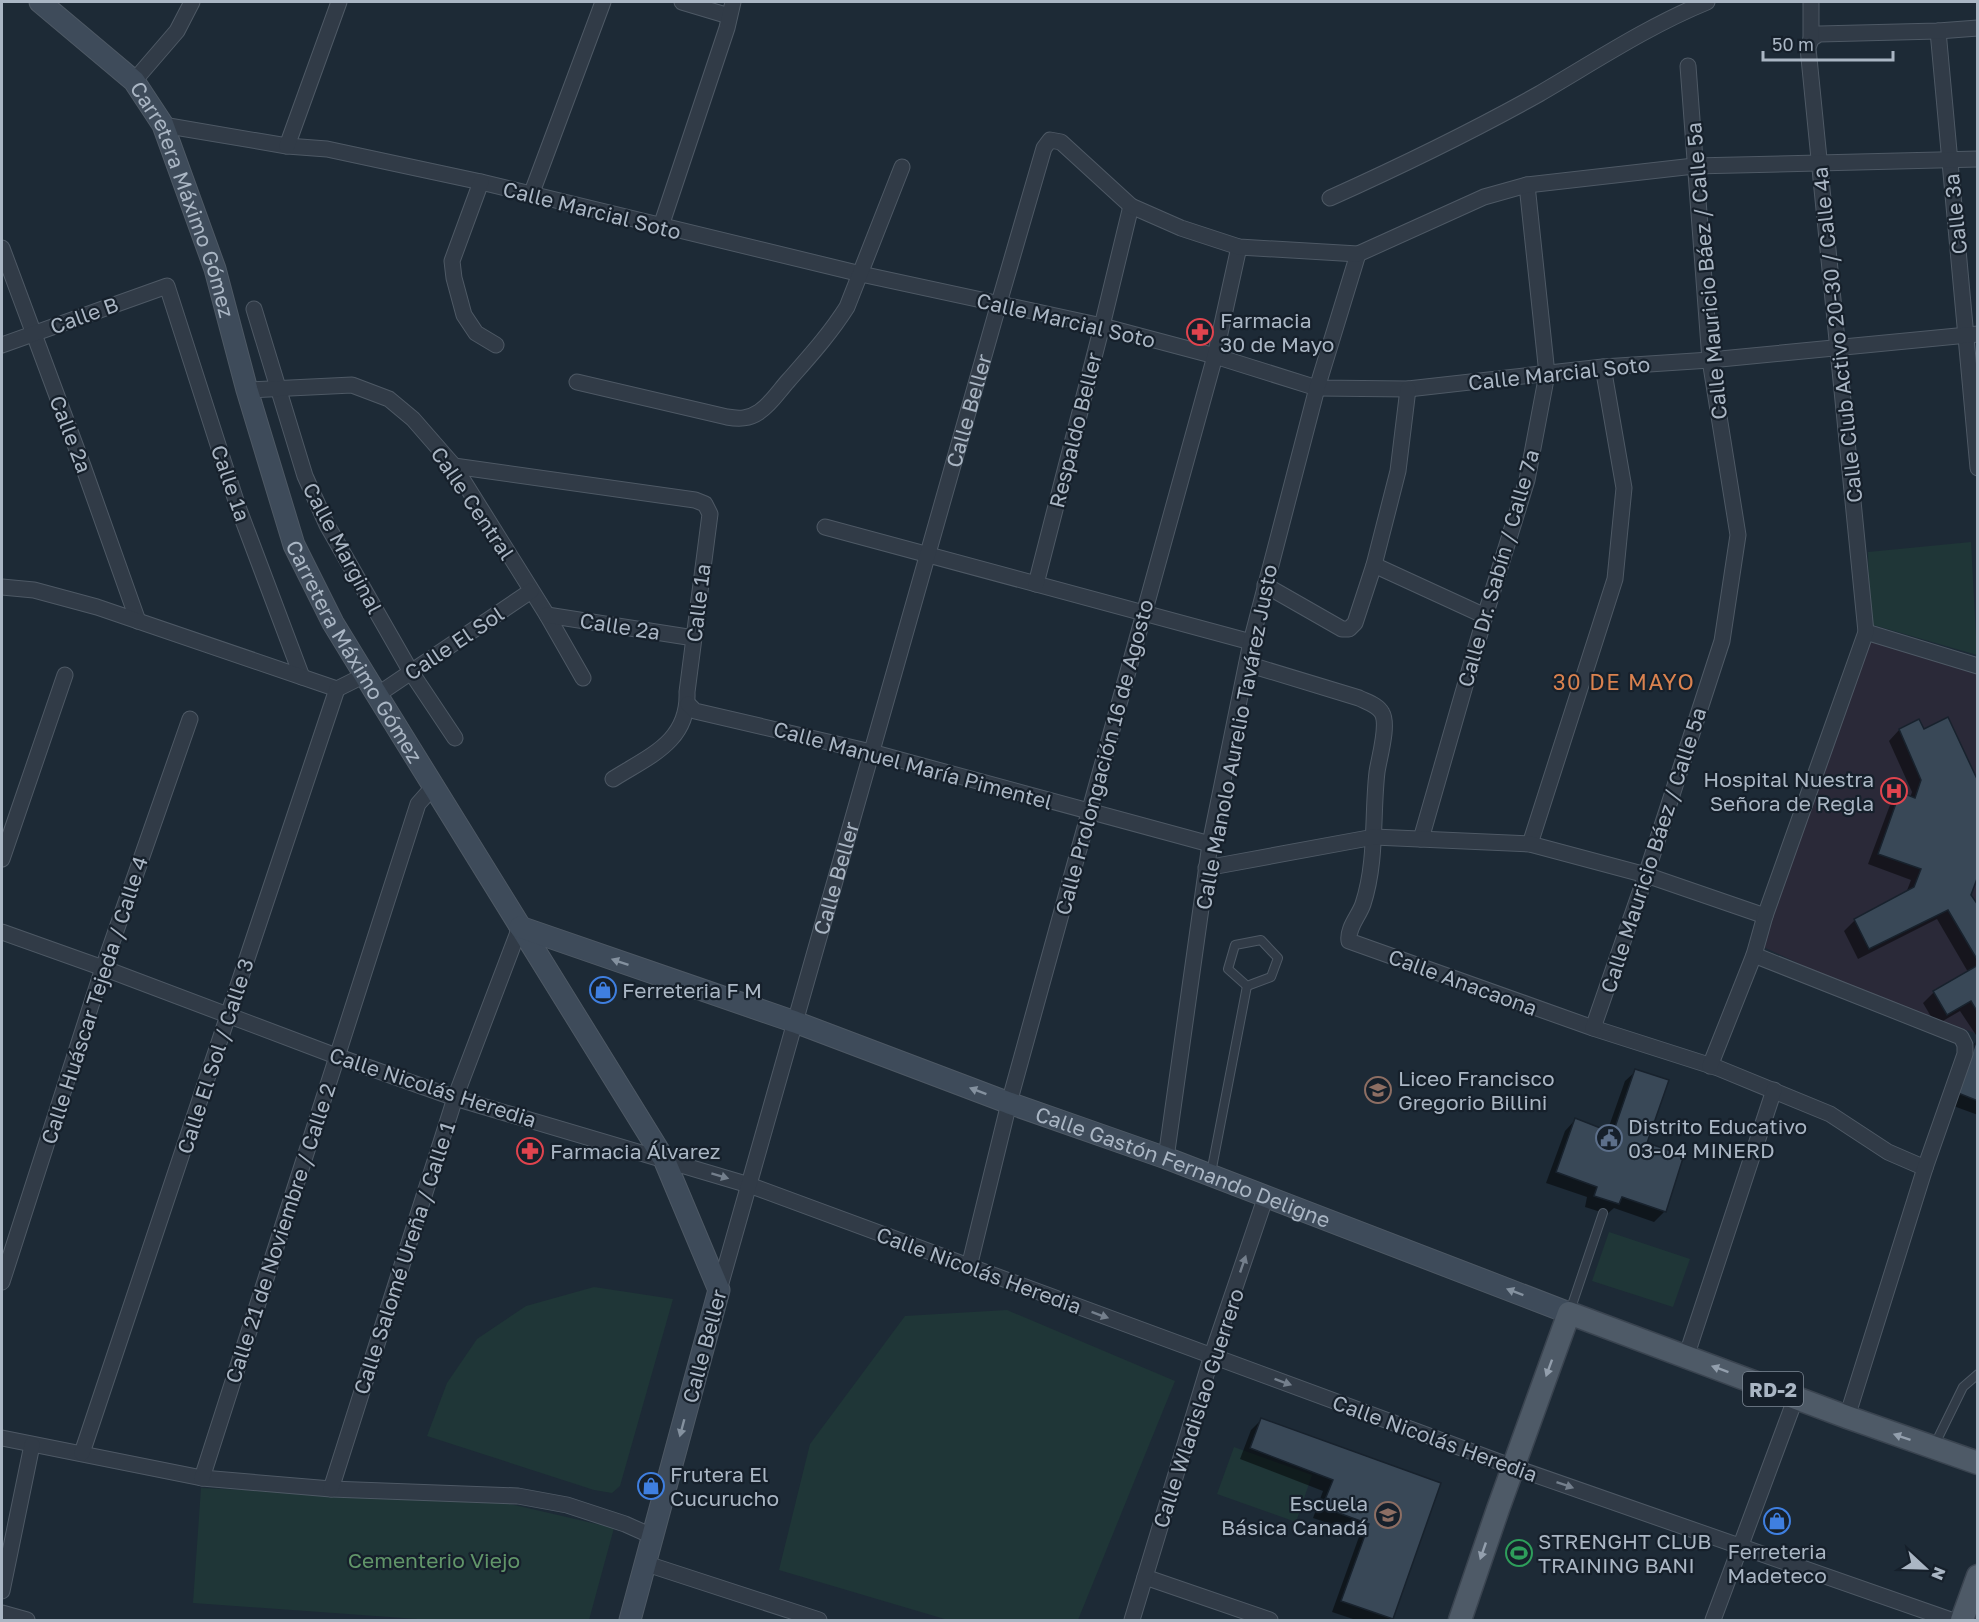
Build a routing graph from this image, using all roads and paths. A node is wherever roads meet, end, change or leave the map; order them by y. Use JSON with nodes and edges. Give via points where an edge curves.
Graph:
{"nodes":[{"id":1,"x":40,"y":2,"type":"edge"},
{"id":2,"x":192,"y":2,"type":"edge"},
{"id":3,"x":339,"y":2,"type":"edge"},
{"id":4,"x":603,"y":2,"type":"edge"},
{"id":5,"x":682,"y":2,"type":"edge"},
{"id":6,"x":1707,"y":2,"type":"edge"},
{"id":7,"x":1811,"y":2,"type":"edge"},
{"id":8,"x":731,"y":9,"type":"edge"},
{"id":9,"x":1977,"y":28,"type":"edge"},
{"id":10,"x":1938,"y":32,"type":"junction"},
{"id":11,"x":1811,"y":39,"type":"junction"},
{"id":12,"x":1688,"y":66,"type":"dead end"},
{"id":13,"x":134,"y":81,"type":"junction"},
{"id":14,"x":163,"y":125,"type":"junction"},
{"id":15,"x":287,"y":146,"type":"junction"},
{"id":16,"x":1977,"y":159,"type":"edge"},
{"id":17,"x":1949,"y":160,"type":"junction"},
{"id":18,"x":1819,"y":162,"type":"junction"},
{"id":19,"x":1694,"y":166,"type":"junction"},
{"id":20,"x":902,"y":167,"type":"dead end"},
{"id":21,"x":481,"y":182,"type":"junction"},
{"id":22,"x":1527,"y":185,"type":"junction"},
{"id":23,"x":531,"y":195,"type":"junction"},
{"id":24,"x":1330,"y":198,"type":"dead end"},
{"id":25,"x":1131,"y":206,"type":"junction"},
{"id":26,"x":661,"y":226,"type":"junction"},
{"id":27,"x":1239,"y":247,"type":"junction"},
{"id":28,"x":2,"y":248,"type":"edge"},
{"id":29,"x":1358,"y":254,"type":"junction"},
{"id":30,"x":861,"y":274,"type":"junction"},
{"id":31,"x":167,"y":286,"type":"joint"},
{"id":32,"x":999,"y":303,"type":"junction"},
{"id":33,"x":254,"y":309,"type":"dead end"},
{"id":34,"x":1102,"y":326,"type":"junction"},
{"id":35,"x":33,"y":333,"type":"junction"},
{"id":36,"x":1972,"y":334,"type":"edge"},
{"id":37,"x":2,"y":345,"type":"edge"},
{"id":38,"x":496,"y":345,"type":"dead end"},
{"id":39,"x":1838,"y":348,"type":"junction"},
{"id":40,"x":1215,"y":356,"type":"junction"},
{"id":41,"x":1710,"y":360,"type":"junction"},
{"id":42,"x":1603,"y":367,"type":"junction"},
{"id":43,"x":1547,"y":374,"type":"junction"},
{"id":44,"x":577,"y":382,"type":"dead end"},
{"id":45,"x":1317,"y":388,"type":"junction"},
{"id":46,"x":280,"y":389,"type":"junction"},
{"id":47,"x":1408,"y":389,"type":"junction"},
{"id":48,"x":246,"y":390,"type":"junction"},
{"id":49,"x":454,"y":466,"type":"junction"},
{"id":50,"x":1977,"y":468,"type":"edge"},
{"id":51,"x":825,"y":527,"type":"dead end"},
{"id":52,"x":927,"y":555,"type":"junction"},
{"id":53,"x":1374,"y":565,"type":"junction"},
{"id":54,"x":1036,"y":584,"type":"junction"},
{"id":55,"x":1265,"y":585,"type":"junction"},
{"id":56,"x":2,"y":587,"type":"edge"},
{"id":57,"x":531,"y":591,"type":"junction"},
{"id":58,"x":1143,"y":613,"type":"junction"},
{"id":59,"x":547,"y":615,"type":"junction"},
{"id":60,"x":1485,"y":616,"type":"junction"},
{"id":61,"x":138,"y":621,"type":"junction"},
{"id":62,"x":1866,"y":632,"type":"junction"},
{"id":63,"x":694,"y":638,"type":"junction"},
{"id":64,"x":1251,"y":642,"type":"junction"},
{"id":65,"x":1247,"y":664,"type":"junction"},
{"id":66,"x":1977,"y":666,"type":"edge"},
{"id":67,"x":411,"y":672,"type":"junction"},
{"id":68,"x":65,"y":675,"type":"dead end"},
{"id":69,"x":365,"y":675,"type":"junction"},
{"id":70,"x":302,"y":677,"type":"junction"},
{"id":71,"x":583,"y":678,"type":"dead end"},
{"id":72,"x":337,"y":689,"type":"junction"},
{"id":73,"x":377,"y":695,"type":"junction"},
{"id":74,"x":687,"y":704,"type":"junction"},
{"id":75,"x":190,"y":719,"type":"dead end"},
{"id":76,"x":455,"y":738,"type":"dead end"},
{"id":77,"x":871,"y":752,"type":"junction"},
{"id":78,"x":613,"y":779,"type":"dead end"},
{"id":79,"x":433,"y":786,"type":"junction"},
{"id":80,"x":1089,"y":812,"type":"junction"},
{"id":81,"x":1374,"y":837,"type":"junction"},
{"id":82,"x":1421,"y":839,"type":"junction"},
{"id":83,"x":1210,"y":844,"type":"junction"},
{"id":84,"x":1530,"y":844,"type":"junction"},
{"id":85,"x":2,"y":859,"type":"edge"},
{"id":86,"x":1206,"y":868,"type":"junction"},
{"id":87,"x":1646,"y":875,"type":"junction"},
{"id":88,"x":1765,"y":916,"type":"junction"},
{"id":89,"x":520,"y":927,"type":"junction"},
{"id":90,"x":2,"y":932,"type":"edge"},
{"id":91,"x":1754,"y":955,"type":"junction"},
{"id":92,"x":103,"y":968,"type":"junction"},
{"id":93,"x":1247,"y":986,"type":"junction"},
{"id":94,"x":228,"y":1016,"type":"junction"},
{"id":95,"x":795,"y":1022,"type":"junction"},
{"id":96,"x":1593,"y":1028,"type":"junction"},
{"id":97,"x":336,"y":1056,"type":"junction"},
{"id":98,"x":1710,"y":1066,"type":"junction"},
{"id":99,"x":1774,"y":1090,"type":"junction"},
{"id":100,"x":455,"y":1098,"type":"junction"},
{"id":101,"x":1009,"y":1103,"type":"junction"},
{"id":102,"x":1166,"y":1158,"type":"junction"},
{"id":103,"x":664,"y":1159,"type":"junction"},
{"id":104,"x":1925,"y":1168,"type":"junction"},
{"id":105,"x":1210,"y":1175,"type":"junction"},
{"id":106,"x":749,"y":1185,"type":"junction"},
{"id":107,"x":1266,"y":1196,"type":"junction"},
{"id":108,"x":1603,"y":1213,"type":"dead end"},
{"id":109,"x":969,"y":1267,"type":"junction"},
{"id":110,"x":2,"y":1282,"type":"edge"},
{"id":111,"x":719,"y":1290,"type":"junction"},
{"id":112,"x":1569,"y":1312,"type":"junction"},
{"id":113,"x":1212,"y":1355,"type":"junction"},
{"id":114,"x":1686,"y":1357,"type":"junction"},
{"id":115,"x":1977,"y":1374,"type":"edge"},
{"id":116,"x":1796,"y":1397,"type":"junction"},
{"id":117,"x":1847,"y":1417,"type":"junction"},
{"id":118,"x":2,"y":1438,"type":"edge"},
{"id":119,"x":32,"y":1445,"type":"junction"},
{"id":120,"x":1934,"y":1448,"type":"junction"},
{"id":121,"x":82,"y":1453,"type":"junction"},
{"id":122,"x":1977,"y":1463,"type":"edge"},
{"id":123,"x":1513,"y":1467,"type":"junction"},
{"id":124,"x":202,"y":1478,"type":"junction"},
{"id":125,"x":331,"y":1489,"type":"junction"},
{"id":126,"x":654,"y":1537,"type":"junction"},
{"id":127,"x":1740,"y":1546,"type":"junction"},
{"id":128,"x":647,"y":1564,"type":"junction"},
{"id":129,"x":1977,"y":1576,"type":"edge"},
{"id":130,"x":1145,"y":1577,"type":"junction"},
{"id":131,"x":2,"y":1591,"type":"edge"},
{"id":132,"x":2,"y":1613,"type":"edge"},
{"id":133,"x":27,"y":1620,"type":"edge"},
{"id":134,"x":630,"y":1620,"type":"edge"},
{"id":135,"x":819,"y":1620,"type":"edge"},
{"id":136,"x":1132,"y":1620,"type":"edge"},
{"id":137,"x":1270,"y":1620,"type":"edge"},
{"id":138,"x":1460,"y":1620,"type":"edge"},
{"id":139,"x":1713,"y":1620,"type":"edge"},
{"id":140,"x":1951,"y":1620,"type":"edge"},
{"id":141,"x":1962,"y":1620,"type":"edge"}],
"edges":[{"from":1,"to":13,"type":"main road","name":"Carretera Máximo Gómez"},
{"from":2,"to":13,"type":"street","via":[[177,31]]},
{"from":3,"to":15,"type":"street"},
{"from":4,"to":23,"type":"street"},
{"from":5,"to":8,"type":"street"},
{"from":6,"to":24,"type":"street","via":[[1674,15],[1408,163]]},
{"from":7,"to":11,"type":"street","name":"Calle Club Activo 20-30 / Calle 4ª"},
{"from":8,"to":26,"type":"street"},
{"from":9,"to":10,"type":"street"},
{"from":10,"to":11,"type":"street","via":[[1819,34]]},
{"from":10,"to":17,"type":"street","name":"Calle 3ª"},
{"from":11,"to":18,"type":"street","name":"Calle Club Activo 20-30 / Calle 4ª","via":[[1808,48]]},
{"from":12,"to":19,"type":"street","name":"Calle Mauricio Báez / Calle 5ª"},
{"from":13,"to":14,"type":"main road","name":"Carretera Máximo Gómez"},
{"from":14,"to":15,"type":"street","name":"Calle Marcial Soto"},
{"from":14,"to":48,"type":"main road","name":"Carretera Máximo Gómez","via":[[215,269]]},
{"from":15,"to":21,"type":"street","name":"Calle Marcial Soto","via":[[327,149]]},
{"from":16,"to":17,"type":"street"},
{"from":17,"to":18,"type":"street"},
{"from":17,"to":36,"type":"street","name":"Calle 3ª"},
{"from":18,"to":19,"type":"street"},
{"from":18,"to":39,"type":"street","name":"Calle Club Activo 20-30 / Calle 4ª"},
{"from":19,"to":22,"type":"street"},
{"from":19,"to":41,"type":"street","name":"Calle Mauricio Báez / Calle 5ª"},
{"from":20,"to":30,"type":"street"},
{"from":21,"to":23,"type":"street","name":"Calle Marcial Soto"},
{"from":21,"to":38,"type":"street","via":[[452,261],[464,315],[476,333]]},
{"from":22,"to":29,"type":"street","via":[[1484,197]]},
{"from":22,"to":43,"type":"street","name":"Calle Dr. Sabín / Calle 7ª"},
{"from":23,"to":26,"type":"street","name":"Calle Marcial Soto"},
{"from":25,"to":27,"type":"street"},
{"from":25,"to":32,"type":"street","name":"Calle Beller","via":[[1061,141],[1050,140],[1044,148]]},
{"from":25,"to":34,"type":"street","name":"Respaldo Beller"},
{"from":26,"to":30,"type":"street","name":"Calle Marcial Soto"},
{"from":27,"to":29,"type":"street"},
{"from":27,"to":40,"type":"street","name":"Calle Prolongación 16 de Agosto"},
{"from":28,"to":35,"type":"street","name":"Calle 2ª"},
{"from":29,"to":45,"type":"street","name":"Calle Manolo Aurelio Tavárez Justo"},
{"from":30,"to":32,"type":"street","name":"Calle Marcial Soto"},
{"from":30,"to":44,"type":"street","via":[[836,325],[758,413],[741,419],[728,417]]},
{"from":31,"to":35,"type":"street","name":"Calle B"},
{"from":31,"to":70,"type":"street","name":"Calle 1ª","via":[[238,507]]},
{"from":32,"to":34,"type":"street","name":"Calle Marcial Soto"},
{"from":32,"to":52,"type":"street","name":"Calle Beller"},
{"from":33,"to":46,"type":"street","name":"Calle Marginal"},
{"from":34,"to":40,"type":"street","name":"Calle Marcial Soto"},
{"from":34,"to":54,"type":"street","name":"Respaldo Beller"},
{"from":35,"to":37,"type":"street","name":"Calle B"},
{"from":35,"to":61,"type":"street","name":"Calle 2ª"},
{"from":36,"to":39,"type":"street","name":"Calle Marcial Soto"},
{"from":36,"to":50,"type":"street","name":"Calle 3ª"},
{"from":39,"to":41,"type":"street","name":"Calle Marcial Soto"},
{"from":39,"to":62,"type":"street","name":"Calle Club Activo 20-30 / Calle 4ª"},
{"from":40,"to":45,"type":"street","name":"Calle Marcial Soto"},
{"from":40,"to":58,"type":"street","name":"Calle Prolongación 16 de Agosto"},
{"from":41,"to":42,"type":"street","name":"Calle Marcial Soto"},
{"from":41,"to":87,"type":"street","name":"Calle Mauricio Báez / Calle 5ª","via":[[1738,535],[1722,641]]},
{"from":42,"to":43,"type":"street","name":"Calle Marcial Soto"},
{"from":42,"to":84,"type":"street","via":[[1624,488],[1615,579]]},
{"from":43,"to":47,"type":"street","name":"Calle Marcial Soto"},
{"from":43,"to":60,"type":"street","name":"Calle Dr. Sabín / Calle 7ª","via":[[1527,480]]},
{"from":45,"to":47,"type":"street","name":"Calle Marcial Soto"},
{"from":45,"to":55,"type":"street","name":"Calle Manolo Aurelio Tavárez Justo"},
{"from":46,"to":48,"type":"street","name":"Calle Central"},
{"from":46,"to":49,"type":"street","name":"Calle Central","via":[[352,385],[389,399],[413,419]]},
{"from":46,"to":67,"type":"street","name":"Calle Marginal","via":[[305,476],[327,525]]},
{"from":47,"to":53,"type":"street","via":[[1398,471]]},
{"from":48,"to":69,"type":"main road","name":"Carretera Máximo Gómez","via":[[294,545],[333,623]]},
{"from":49,"to":57,"type":"street","name":"Calle Central"},
{"from":49,"to":63,"type":"street","name":"Calle 1ª","via":[[705,504],[710,514]]},
{"from":51,"to":52,"type":"street"},
{"from":52,"to":54,"type":"street"},
{"from":52,"to":77,"type":"street","name":"Calle Beller"},
{"from":53,"to":55,"type":"street","via":[[1355,623],[1349,629],[1342,629]]},
{"from":53,"to":60,"type":"street"},
{"from":54,"to":58,"type":"street"},
{"from":55,"to":64,"type":"street","name":"Calle Manolo Aurelio Tavárez Justo"},
{"from":56,"to":61,"type":"street","via":[[34,590]]},
{"from":57,"to":59,"type":"street","name":"Calle Central"},
{"from":57,"to":67,"type":"street","name":"Calle El Sol"},
{"from":58,"to":64,"type":"street"},
{"from":58,"to":80,"type":"street","name":"Calle Prolongación 16 de Agosto"},
{"from":59,"to":63,"type":"street","name":"Calle 2ª"},
{"from":59,"to":71,"type":"street","name":"Calle Central"},
{"from":60,"to":82,"type":"street","name":"Calle Dr. Sabín / Calle 7ª"},
{"from":61,"to":70,"type":"street"},
{"from":62,"to":66,"type":"street"},
{"from":62,"to":88,"type":"street"},
{"from":63,"to":74,"type":"street","name":"Calle 1ª"},
{"from":64,"to":65,"type":"street","name":"Calle Manolo Aurelio Tavárez Justo"},
{"from":65,"to":81,"type":"street","name":"Calle Anacaona","via":[[1359,698],[1382,712]]},
{"from":65,"to":83,"type":"street","name":"Calle Manolo Aurelio Tavárez Justo"},
{"from":67,"to":73,"type":"street","name":"Calle El Sol"},
{"from":67,"to":76,"type":"street","name":"Calle Marginal"},
{"from":68,"to":85,"type":"street"},
{"from":69,"to":72,"type":"street"},
{"from":69,"to":73,"type":"main road","name":"Carretera Máximo Gómez"},
{"from":70,"to":72,"type":"street"},
{"from":72,"to":94,"type":"street","name":"Calle El Sol / Calle 3"},
{"from":73,"to":79,"type":"main road","name":"Carretera Máximo Gómez"},
{"from":74,"to":77,"type":"street","name":"Calle Manuel María Pimentel","via":[[695,711]]},
{"from":74,"to":78,"type":"street","name":"Calle 1ª","via":[[679,730],[669,743]]},
{"from":75,"to":92,"type":"street","name":"Calle Huáscar Tejeda / Calle 4"},
{"from":77,"to":80,"type":"street","name":"Calle Manuel María Pimentel"},
{"from":77,"to":95,"type":"street","name":"Calle Beller"},
{"from":79,"to":89,"type":"main road","name":"Carretera Máximo Gómez"},
{"from":79,"to":97,"type":"street","name":"Calle 21 de Noviembre / Calle 2","via":[[418,804]]},
{"from":80,"to":83,"type":"street","name":"Calle Manuel María Pimentel"},
{"from":80,"to":101,"type":"street","name":"Calle Prolongación 16 de Agosto"},
{"from":81,"to":82,"type":"street"},
{"from":81,"to":86,"type":"street"},
{"from":81,"to":96,"type":"street","name":"Calle Anacaona","via":[[1363,904],[1348,935],[1349,941]]},
{"from":82,"to":84,"type":"street"},
{"from":83,"to":86,"type":"street","name":"Calle Manolo Aurelio Tavárez Justo"},
{"from":84,"to":87,"type":"street"},
{"from":86,"to":102,"type":"street","name":"Calle Manolo Aurelio Tavárez Justo"},
{"from":87,"to":88,"type":"street"},
{"from":87,"to":96,"type":"street","name":"Calle Mauricio Báez / Calle 5ª"},
{"from":88,"to":91,"type":"street"},
{"from":95,"to":89,"type":"main road","name":"Calle Gastón Fernando Deligne","one_way":true},
{"from":89,"to":100,"type":"street","name":"Calle Salomé Ureña / Calle 1"},
{"from":89,"to":103,"type":"main road","name":"Carretera Máximo Gómez"},
{"from":90,"to":92,"type":"street","name":"Calle Nicolás Heredia"},
{"from":91,"to":98,"type":"street"},
{"from":91,"to":104,"type":"street","via":[[1961,1037],[1965,1054]]},
{"from":92,"to":94,"type":"street","name":"Calle Nicolás Heredia"},
{"from":92,"to":110,"type":"street","name":"Calle Huáscar Tejeda / Calle 4"},
{"from":93,"to":93,"type":"lane","via":[[1271,977],[1278,958],[1262,940],[1235,945],[1228,969]]},
{"from":93,"to":105,"type":"lane"},
{"from":94,"to":97,"type":"street","name":"Calle Nicolás Heredia"},
{"from":94,"to":121,"type":"street","name":"Calle El Sol / Calle 3"},
{"from":101,"to":95,"type":"main road","name":"Calle Gastón Fernando Deligne","one_way":true},
{"from":95,"to":106,"type":"street","name":"Calle Beller"},
{"from":96,"to":98,"type":"street","name":"Calle Anacaona"},
{"from":97,"to":100,"type":"street","name":"Calle Nicolás Heredia"},
{"from":97,"to":124,"type":"street","name":"Calle 21 de Noviembre / Calle 2"},
{"from":98,"to":99,"type":"street","name":"Calle Anacaona"},
{"from":99,"to":104,"type":"street","name":"Calle Anacaona","via":[[1830,1114],[1888,1152]]},
{"from":99,"to":114,"type":"street"},
{"from":100,"to":103,"type":"street","name":"Calle Nicolás Heredia"},
{"from":100,"to":125,"type":"street","name":"Calle Salomé Ureña / Calle 1"},
{"from":101,"to":102,"type":"main road","name":"Calle Gastón Fernando Deligne"},
{"from":101,"to":109,"type":"street","name":"Calle Prolongación 16 de Agosto"},
{"from":102,"to":105,"type":"main road","name":"Calle Gastón Fernando Deligne"},
{"from":103,"to":106,"type":"street","name":"Calle Nicolás Heredia","one_way":true},
{"from":103,"to":111,"type":"main road","name":"Carretera Máximo Gómez"},
{"from":104,"to":117,"type":"street"},
{"from":105,"to":107,"type":"main road","name":"Calle Gastón Fernando Deligne"},
{"from":106,"to":109,"type":"street","name":"Calle Nicolás Heredia"},
{"from":106,"to":111,"type":"street","name":"Calle Beller"},
{"from":112,"to":107,"type":"main road","name":"Calle Gastón Fernando Deligne","one_way":true},
{"from":113,"to":107,"type":"street","name":"Calle Wladislao Guerrero","one_way":true},
{"from":108,"to":112,"type":"lane"},
{"from":109,"to":113,"type":"street","name":"Calle Nicolás Heredia","one_way":true},
{"from":111,"to":126,"type":"main road","name":"Calle Beller","one_way":true},
{"from":112,"to":114,"type":"main road","number":"RD-2"},
{"from":112,"to":123,"type":"main road","one_way":true},
{"from":113,"to":123,"type":"street","name":"Calle Nicolás Heredia","one_way":true},
{"from":113,"to":130,"type":"street","name":"Calle Wladislao Guerrero"},
{"from":116,"to":114,"type":"main road","number":"RD-2","one_way":true},
{"from":115,"to":120,"type":"lane","via":[[1963,1387]]},
{"from":116,"to":117,"type":"main road","number":"RD-2"},
{"from":116,"to":127,"type":"street"},
{"from":120,"to":117,"type":"main road","number":"RD-2","one_way":true},
{"from":118,"to":119,"type":"street"},
{"from":119,"to":121,"type":"street"},
{"from":119,"to":131,"type":"street"},
{"from":120,"to":122,"type":"main road","number":"RD-2"},
{"from":121,"to":124,"type":"street"},
{"from":123,"to":127,"type":"street","name":"Calle Nicolás Heredia","one_way":true},
{"from":123,"to":138,"type":"main road","one_way":true},
{"from":124,"to":125,"type":"street"},
{"from":125,"to":126,"type":"street","via":[[518,1496],[567,1505]]},
{"from":126,"to":128,"type":"main road","name":"Calle Beller"},
{"from":127,"to":139,"type":"street"},
{"from":127,"to":140,"type":"street","name":"Calle Nicolás Heredia"},
{"from":128,"to":134,"type":"main road","name":"Calle Beller"},
{"from":128,"to":135,"type":"street"},
{"from":129,"to":141,"type":"main road"},
{"from":130,"to":136,"type":"street","name":"Calle Wladislao Guerrero"},
{"from":130,"to":137,"type":"street"},
{"from":132,"to":133,"type":"street"}]}
